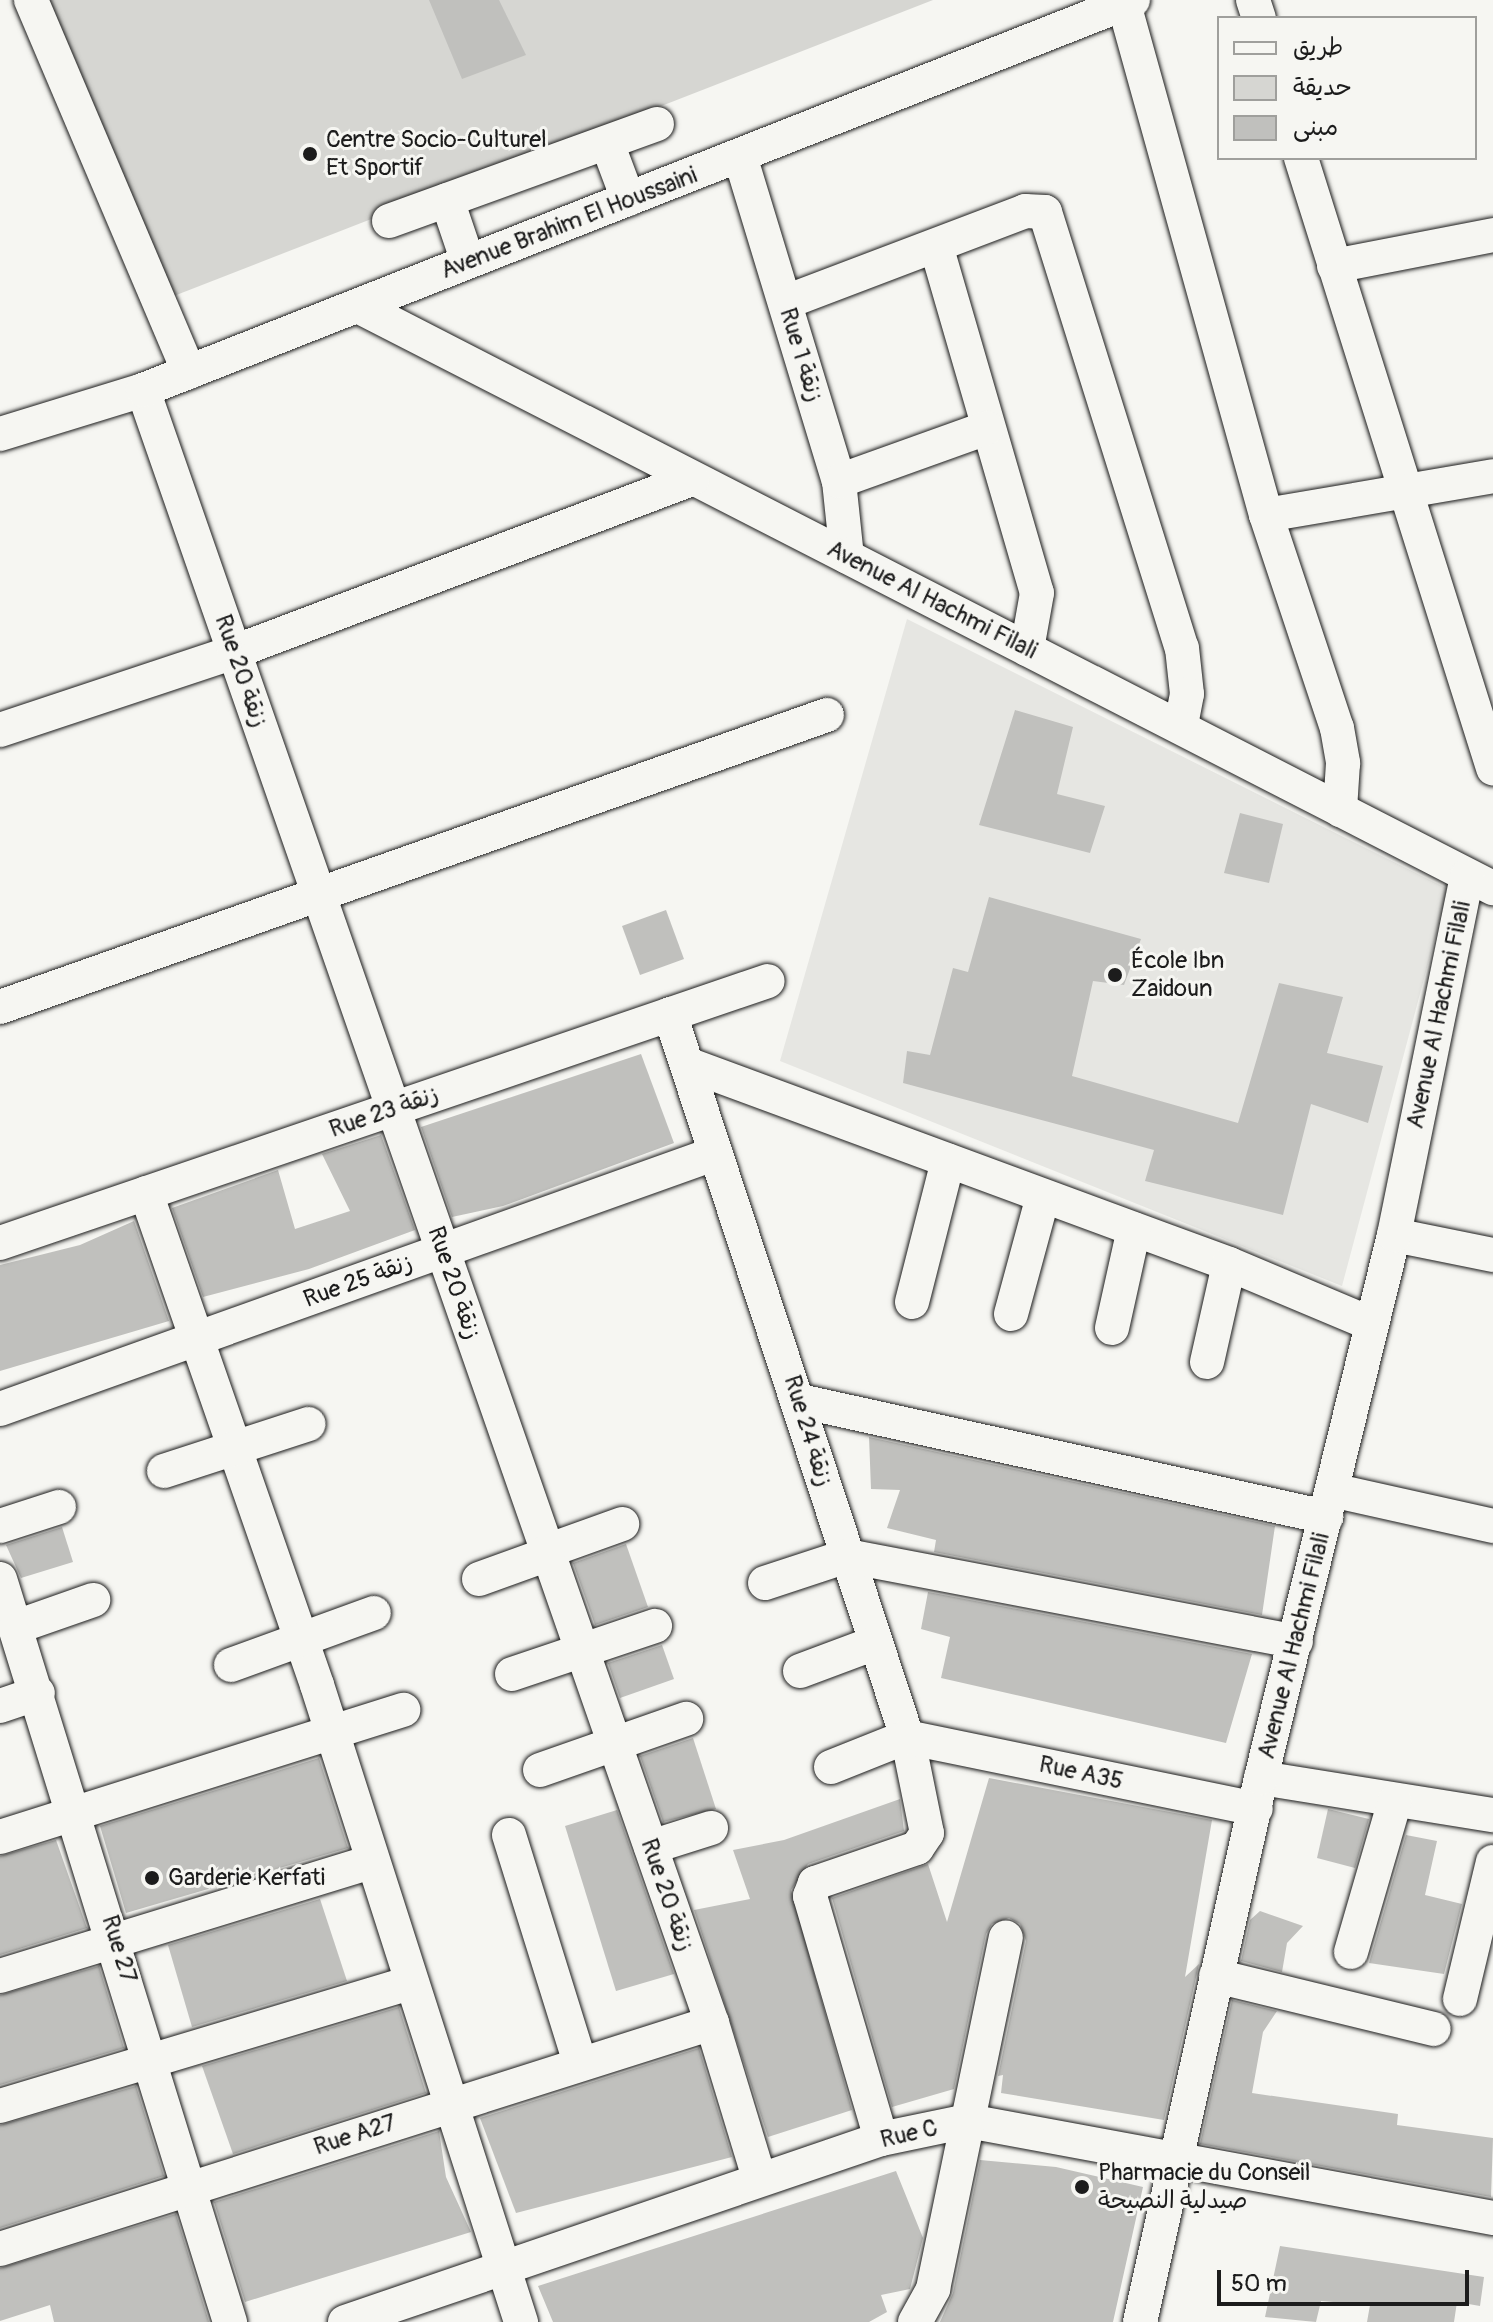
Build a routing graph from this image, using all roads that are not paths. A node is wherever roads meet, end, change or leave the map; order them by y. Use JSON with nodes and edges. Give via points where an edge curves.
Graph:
{"nodes":[{"id":1,"x":31,"y":0,"type":"edge"},
{"id":2,"x":1129,"y":2,"type":"edge"},
{"id":3,"x":657,"y":124,"type":"dead end"},
{"id":4,"x":607,"y":143,"type":"junction"},
{"id":5,"x":740,"y":156,"type":"junction"},
{"id":6,"x":1302,"y":160,"type":"edge"},
{"id":7,"x":628,"y":199,"type":"junction"},
{"id":8,"x":447,"y":200,"type":"junction"},
{"id":9,"x":389,"y":221,"type":"dead end"},
{"id":10,"x":1493,"y":235,"type":"edge"},
{"id":11,"x":937,"y":249,"type":"junction"},
{"id":12,"x":468,"y":262,"type":"junction"},
{"id":13,"x":1334,"y":266,"type":"junction"},
{"id":14,"x":786,"y":302,"type":"junction"},
{"id":15,"x":358,"y":306,"type":"junction"},
{"id":16,"x":189,"y":372,"type":"junction"},
{"id":17,"x":143,"y":390,"type":"junction"},
{"id":18,"x":987,"y":428,"type":"junction"},
{"id":19,"x":0,"y":434,"type":"edge"},
{"id":20,"x":1493,"y":476,"type":"edge"},
{"id":21,"x":692,"y":479,"type":"junction"},
{"id":22,"x":839,"y":481,"type":"junction"},
{"id":23,"x":1403,"y":493,"type":"junction"},
{"id":24,"x":1266,"y":515,"type":"junction"},
{"id":25,"x":847,"y":557,"type":"junction"},
{"id":26,"x":1027,"y":649,"type":"junction"},
{"id":27,"x":234,"y":652,"type":"junction"},
{"id":28,"x":827,"y":715,"type":"dead end"},
{"id":29,"x":1181,"y":726,"type":"junction"},
{"id":30,"x":0,"y":730,"type":"edge"},
{"id":31,"x":1493,"y":768,"type":"edge"},
{"id":32,"x":1340,"y":810,"type":"junction"},
{"id":33,"x":1480,"y":882,"type":"edge"},
{"id":34,"x":319,"y":895,"type":"junction"},
{"id":35,"x":768,"y":981,"type":"dead end"},
{"id":36,"x":0,"y":1007,"type":"edge"},
{"id":37,"x":670,"y":1014,"type":"junction"},
{"id":38,"x":687,"y":1064,"type":"junction"},
{"id":39,"x":393,"y":1109,"type":"junction"},
{"id":40,"x":716,"y":1153,"type":"junction"},
{"id":41,"x":948,"y":1161,"type":"junction"},
{"id":42,"x":146,"y":1193,"type":"junction"},
{"id":43,"x":1043,"y":1196,"type":"junction"},
{"id":44,"x":1134,"y":1229,"type":"junction"},
{"id":45,"x":1394,"y":1235,"type":"junction"},
{"id":46,"x":0,"y":1243,"type":"edge"},
{"id":47,"x":443,"y":1250,"type":"junction"},
{"id":48,"x":1493,"y":1255,"type":"edge"},
{"id":49,"x":1229,"y":1264,"type":"junction"},
{"id":50,"x":912,"y":1302,"type":"dead end"},
{"id":51,"x":1011,"y":1314,"type":"dead end"},
{"id":52,"x":1372,"y":1324,"type":"junction"},
{"id":53,"x":1112,"y":1328,"type":"dead end"},
{"id":54,"x":195,"y":1339,"type":"junction"},
{"id":55,"x":1207,"y":1362,"type":"dead end"},
{"id":56,"x":800,"y":1401,"type":"junction"},
{"id":57,"x":0,"y":1409,"type":"edge"},
{"id":58,"x":309,"y":1424,"type":"dead end"},
{"id":59,"x":235,"y":1448,"type":"junction"},
{"id":60,"x":164,"y":1471,"type":"dead end"},
{"id":61,"x":1329,"y":1503,"type":"junction"},
{"id":62,"x":59,"y":1507,"type":"dead end"},
{"id":63,"x":622,"y":1524,"type":"dead end"},
{"id":64,"x":0,"y":1526,"type":"edge"},
{"id":65,"x":1493,"y":1526,"type":"edge"},
{"id":66,"x":548,"y":1552,"type":"junction"},
{"id":67,"x":847,"y":1556,"type":"junction"},
{"id":68,"x":0,"y":1579,"type":"edge"},
{"id":69,"x":479,"y":1579,"type":"dead end"},
{"id":70,"x":765,"y":1583,"type":"dead end"},
{"id":71,"x":93,"y":1600,"type":"dead end"},
{"id":72,"x":374,"y":1613,"type":"dead end"},
{"id":73,"x":655,"y":1626,"type":"dead end"},
{"id":74,"x":16,"y":1627,"type":"junction"},
{"id":75,"x":301,"y":1639,"type":"junction"},
{"id":76,"x":1296,"y":1642,"type":"junction"},
{"id":77,"x":875,"y":1643,"type":"junction"},
{"id":78,"x":582,"y":1650,"type":"junction"},
{"id":79,"x":231,"y":1665,"type":"dead end"},
{"id":80,"x":800,"y":1671,"type":"dead end"},
{"id":81,"x":512,"y":1674,"type":"dead end"},
{"id":82,"x":38,"y":1693,"type":"junction"},
{"id":83,"x":0,"y":1706,"type":"edge"},
{"id":84,"x":404,"y":1710,"type":"dead end"},
{"id":85,"x":686,"y":1719,"type":"dead end"},
{"id":86,"x":332,"y":1734,"type":"junction"},
{"id":87,"x":906,"y":1737,"type":"junction"},
{"id":88,"x":615,"y":1744,"type":"junction"},
{"id":89,"x":831,"y":1767,"type":"dead end"},
{"id":90,"x":540,"y":1770,"type":"dead end"},
{"id":91,"x":1258,"y":1794,"type":"junction"},
{"id":92,"x":1395,"y":1801,"type":"junction"},
{"id":93,"x":77,"y":1812,"type":"junction"},
{"id":94,"x":1493,"y":1815,"type":"edge"},
{"id":95,"x":711,"y":1828,"type":"dead end"},
{"id":96,"x":509,"y":1835,"type":"dead end"},
{"id":97,"x":0,"y":1837,"type":"edge"},
{"id":98,"x":651,"y":1847,"type":"junction"},
{"id":99,"x":371,"y":1862,"type":"junction"},
{"id":100,"x":1493,"y":1862,"type":"edge"},
{"id":101,"x":1006,"y":1938,"type":"dead end"},
{"id":102,"x":116,"y":1939,"type":"junction"},
{"id":103,"x":1351,"y":1952,"type":"dead end"},
{"id":104,"x":0,"y":1976,"type":"edge"},
{"id":105,"x":1216,"y":1976,"type":"junction"},
{"id":106,"x":409,"y":1983,"type":"junction"},
{"id":107,"x":1460,"y":1999,"type":"dead end"},
{"id":108,"x":712,"y":2023,"type":"junction"},
{"id":109,"x":1434,"y":2029,"type":"dead end"},
{"id":110,"x":153,"y":2060,"type":"junction"},
{"id":111,"x":580,"y":2063,"type":"junction"},
{"id":112,"x":448,"y":2104,"type":"junction"},
{"id":113,"x":0,"y":2106,"type":"edge"},
{"id":114,"x":968,"y":2121,"type":"junction"},
{"id":115,"x":881,"y":2139,"type":"junction"},
{"id":116,"x":1180,"y":2158,"type":"junction"},
{"id":117,"x":759,"y":2178,"type":"junction"},
{"id":118,"x":192,"y":2189,"type":"junction"},
{"id":119,"x":1493,"y":2218,"type":"edge"},
{"id":120,"x":0,"y":2249,"type":"edge"},
{"id":121,"x":500,"y":2267,"type":"junction"},
{"id":122,"x":230,"y":2322,"type":"edge"},
{"id":123,"x":345,"y":2322,"type":"edge"},
{"id":124,"x":521,"y":2322,"type":"edge"},
{"id":125,"x":915,"y":2322,"type":"edge"},
{"id":126,"x":1140,"y":2322,"type":"edge"}],
"edges":[{"from":1,"to":16,"type":"street"},
{"from":2,"to":5,"type":"street","name":"Avenue Brahim El Houssaini"},
{"from":2,"to":24,"type":"street"},
{"from":3,"to":4,"type":"street"},
{"from":4,"to":7,"type":"street"},
{"from":4,"to":8,"type":"street"},
{"from":5,"to":7,"type":"street","name":"Avenue Brahim El Houssaini"},
{"from":5,"to":14,"type":"street","name":"Rue 1 زنقة"},
{"from":6,"to":13,"type":"street"},
{"from":7,"to":12,"type":"street","name":"Avenue Brahim El Houssaini"},
{"from":8,"to":9,"type":"street"},
{"from":8,"to":12,"type":"street"},
{"from":10,"to":13,"type":"street"},
{"from":11,"to":14,"type":"street"},
{"from":11,"to":18,"type":"street"},
{"from":11,"to":29,"type":"street","via":[[1025,211],[1049,216],[1182,648],[1187,694]]},
{"from":12,"to":15,"type":"street","name":"Avenue Brahim El Houssaini"},
{"from":13,"to":23,"type":"street"},
{"from":14,"to":22,"type":"street","name":"Rue 1 زنقة"},
{"from":15,"to":16,"type":"street","name":"Avenue Brahim El Houssaini"},
{"from":15,"to":21,"type":"street","name":"Avenue Al Hachmi Filali"},
{"from":16,"to":17,"type":"street","name":"Avenue Brahim El Houssaini"},
{"from":17,"to":19,"type":"street","name":"Avenue Brahim El Houssaini"},
{"from":17,"to":27,"type":"street","name":"Rue 20 زنقة"},
{"from":18,"to":22,"type":"street"},
{"from":18,"to":26,"type":"street","via":[[1037,593]]},
{"from":20,"to":23,"type":"street"},
{"from":21,"to":25,"type":"street","name":"Avenue Al Hachmi Filali"},
{"from":21,"to":27,"type":"street"},
{"from":22,"to":25,"type":"street","name":"Rue 1 زنقة"},
{"from":23,"to":24,"type":"street"},
{"from":23,"to":31,"type":"street"},
{"from":24,"to":32,"type":"street","via":[[1337,728],[1343,763]]},
{"from":25,"to":26,"type":"street","name":"Avenue Al Hachmi Filali"},
{"from":26,"to":29,"type":"street","name":"Avenue Al Hachmi Filali"},
{"from":27,"to":30,"type":"street"},
{"from":27,"to":34,"type":"street","name":"Rue 20 زنقة"},
{"from":28,"to":34,"type":"street"},
{"from":29,"to":32,"type":"street","name":"Avenue Al Hachmi Filali"},
{"from":32,"to":33,"type":"street","name":"Avenue Al Hachmi Filali"},
{"from":33,"to":45,"type":"street","name":"Avenue Al Hachmi Filali"},
{"from":34,"to":36,"type":"street"},
{"from":34,"to":39,"type":"street","name":"Rue 20 زنقة"},
{"from":35,"to":37,"type":"street","name":"Rue 23 زنقة"},
{"from":37,"to":38,"type":"street","name":"Rue 24 زنقة"},
{"from":37,"to":39,"type":"street","name":"Rue 23 زنقة"},
{"from":38,"to":40,"type":"street","name":"Rue 24 زنقة"},
{"from":38,"to":41,"type":"street"},
{"from":39,"to":42,"type":"street","name":"Rue 23 زنقة"},
{"from":39,"to":47,"type":"street","name":"Rue 20 زنقة"},
{"from":40,"to":47,"type":"street","name":"Rue 25 زنقة"},
{"from":40,"to":56,"type":"street","name":"Rue 24 زنقة"},
{"from":41,"to":43,"type":"street"},
{"from":41,"to":50,"type":"street"},
{"from":42,"to":46,"type":"street","name":"Rue 23 زنقة"},
{"from":42,"to":54,"type":"street"},
{"from":43,"to":44,"type":"street"},
{"from":43,"to":51,"type":"street"},
{"from":44,"to":49,"type":"street"},
{"from":44,"to":53,"type":"street"},
{"from":45,"to":48,"type":"street"},
{"from":45,"to":52,"type":"street","name":"Avenue Al Hachmi Filali"},
{"from":47,"to":54,"type":"street","name":"Rue 25 زنقة"},
{"from":47,"to":66,"type":"street","name":"Rue 20 زنقة"},
{"from":49,"to":52,"type":"street"},
{"from":49,"to":55,"type":"street"},
{"from":52,"to":61,"type":"street","name":"Avenue Al Hachmi Filali"},
{"from":54,"to":57,"type":"street","name":"Rue 25 زنقة"},
{"from":54,"to":59,"type":"street"},
{"from":56,"to":61,"type":"street"},
{"from":56,"to":67,"type":"street","name":"Rue 24 زنقة"},
{"from":58,"to":59,"type":"street"},
{"from":59,"to":60,"type":"street"},
{"from":59,"to":75,"type":"street"},
{"from":61,"to":65,"type":"street"},
{"from":61,"to":76,"type":"street","name":"Avenue Al Hachmi Filali"},
{"from":62,"to":64,"type":"street"},
{"from":63,"to":66,"type":"street"},
{"from":66,"to":69,"type":"street"},
{"from":66,"to":78,"type":"street","name":"Rue 20 زنقة"},
{"from":67,"to":70,"type":"street"},
{"from":67,"to":76,"type":"street"},
{"from":67,"to":77,"type":"street","name":"Rue 24 زنقة"},
{"from":68,"to":74,"type":"street","name":"Rue 27"},
{"from":71,"to":74,"type":"street"},
{"from":72,"to":75,"type":"street"},
{"from":73,"to":78,"type":"street"},
{"from":74,"to":82,"type":"street","name":"Rue 27"},
{"from":75,"to":79,"type":"street"},
{"from":75,"to":86,"type":"street"},
{"from":76,"to":91,"type":"street","name":"Avenue Al Hachmi Filali"},
{"from":77,"to":80,"type":"street"},
{"from":77,"to":87,"type":"street","name":"Rue 24 زنقة"},
{"from":78,"to":81,"type":"street"},
{"from":78,"to":88,"type":"street","name":"Rue 20 زنقة"},
{"from":82,"to":83,"type":"street"},
{"from":82,"to":93,"type":"street","name":"Rue 27"},
{"from":84,"to":86,"type":"street"},
{"from":85,"to":88,"type":"street"},
{"from":86,"to":93,"type":"street"},
{"from":86,"to":99,"type":"street"},
{"from":87,"to":89,"type":"street"},
{"from":87,"to":91,"type":"street","name":"Rue A35"},
{"from":87,"to":115,"type":"street","name":"Rue 24 زنقة","via":[[927,1833],[917,1848],[815,1883],[810,1896]]},
{"from":88,"to":90,"type":"street"},
{"from":88,"to":98,"type":"street","name":"Rue 20 زنقة"},
{"from":91,"to":92,"type":"street","name":"Rue A35"},
{"from":91,"to":105,"type":"street","name":"Avenue Al Hachmi Filali"},
{"from":92,"to":94,"type":"street","name":"Rue A35"},
{"from":92,"to":103,"type":"street"},
{"from":93,"to":97,"type":"street"},
{"from":93,"to":102,"type":"street","name":"Rue 27"},
{"from":95,"to":98,"type":"street"},
{"from":96,"to":111,"type":"street"},
{"from":98,"to":108,"type":"street","name":"Rue 20 زنقة"},
{"from":99,"to":102,"type":"street"},
{"from":99,"to":106,"type":"street"},
{"from":100,"to":107,"type":"street"},
{"from":101,"to":114,"type":"street"},
{"from":102,"to":104,"type":"street"},
{"from":102,"to":110,"type":"street","name":"Rue 27"},
{"from":105,"to":109,"type":"street"},
{"from":105,"to":116,"type":"street","name":"Avenue Al Hachmi Filali"},
{"from":106,"to":110,"type":"street"},
{"from":106,"to":112,"type":"street"},
{"from":108,"to":111,"type":"street","name":"Rue A27"},
{"from":108,"to":117,"type":"street","name":"Rue 20 زنقة"},
{"from":110,"to":113,"type":"street"},
{"from":110,"to":118,"type":"street","name":"Rue 27"},
{"from":111,"to":112,"type":"street","name":"Rue A27"},
{"from":112,"to":118,"type":"street","name":"Rue A27"},
{"from":112,"to":121,"type":"street"},
{"from":114,"to":115,"type":"street","name":"Rue C"},
{"from":114,"to":116,"type":"street","name":"Rue C"},
{"from":114,"to":125,"type":"street","via":[[933,2289]]},
{"from":115,"to":117,"type":"street","name":"Rue C"},
{"from":116,"to":119,"type":"street","name":"Rue C"},
{"from":116,"to":126,"type":"street","name":"Avenue Al Hachmi Filali"},
{"from":117,"to":121,"type":"street","name":"Rue C"},
{"from":118,"to":120,"type":"street","name":"Rue A27"},
{"from":118,"to":122,"type":"street","name":"Rue 27"},
{"from":121,"to":123,"type":"street","name":"Rue C"},
{"from":121,"to":124,"type":"street"}]}
